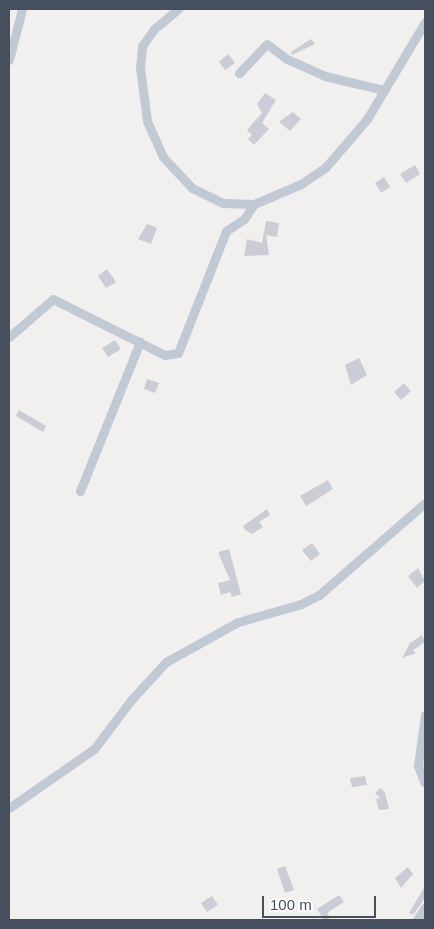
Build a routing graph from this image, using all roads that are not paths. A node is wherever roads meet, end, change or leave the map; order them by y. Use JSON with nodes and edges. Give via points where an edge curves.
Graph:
{"nodes":[{"id":1,"x":22,"y":9,"type":"edge"},
{"id":2,"x":178,"y":9,"type":"edge"},
{"id":3,"x":425,"y":22,"type":"edge"},
{"id":4,"x":9,"y":60,"type":"edge"},
{"id":5,"x":239,"y":73,"type":"dead end"},
{"id":6,"x":384,"y":90,"type":"junction"},
{"id":7,"x":254,"y":204,"type":"junction"},
{"id":8,"x":9,"y":337,"type":"edge"},
{"id":9,"x":140,"y":342,"type":"junction"},
{"id":10,"x":80,"y":491,"type":"dead end"},
{"id":11,"x":425,"y":503,"type":"edge"},
{"id":12,"x":425,"y":715,"type":"edge"},
{"id":13,"x":422,"y":735,"type":"edge"},
{"id":14,"x":425,"y":783,"type":"edge"},
{"id":15,"x":9,"y":808,"type":"edge"},
{"id":16,"x":425,"y":907,"type":"edge"},
{"id":17,"x":417,"y":920,"type":"edge"}],
"edges":[{"from":1,"to":4,"type":"street"},
{"from":2,"to":7,"type":"street","via":[[154,29],[142,46],[140,67],[147,121],[163,157],[192,188],[223,203]]},
{"from":3,"to":6,"type":"street"},
{"from":5,"to":6,"type":"street","via":[[267,44],[287,59],[325,76]]},
{"from":6,"to":7,"type":"street","via":[[367,119],[325,168],[301,184]]},
{"from":7,"to":9,"type":"street","via":[[244,219],[224,234],[178,353],[164,355]]},
{"from":8,"to":9,"type":"street","via":[[53,299]]},
{"from":9,"to":10,"type":"street"},
{"from":11,"to":15,"type":"street","via":[[319,595],[301,604],[238,622],[166,662],[136,693],[94,749]]},
{"from":12,"to":13,"type":"street"},
{"from":13,"to":14,"type":"street","via":[[418,766]]},
{"from":16,"to":17,"type":"street"}]}
